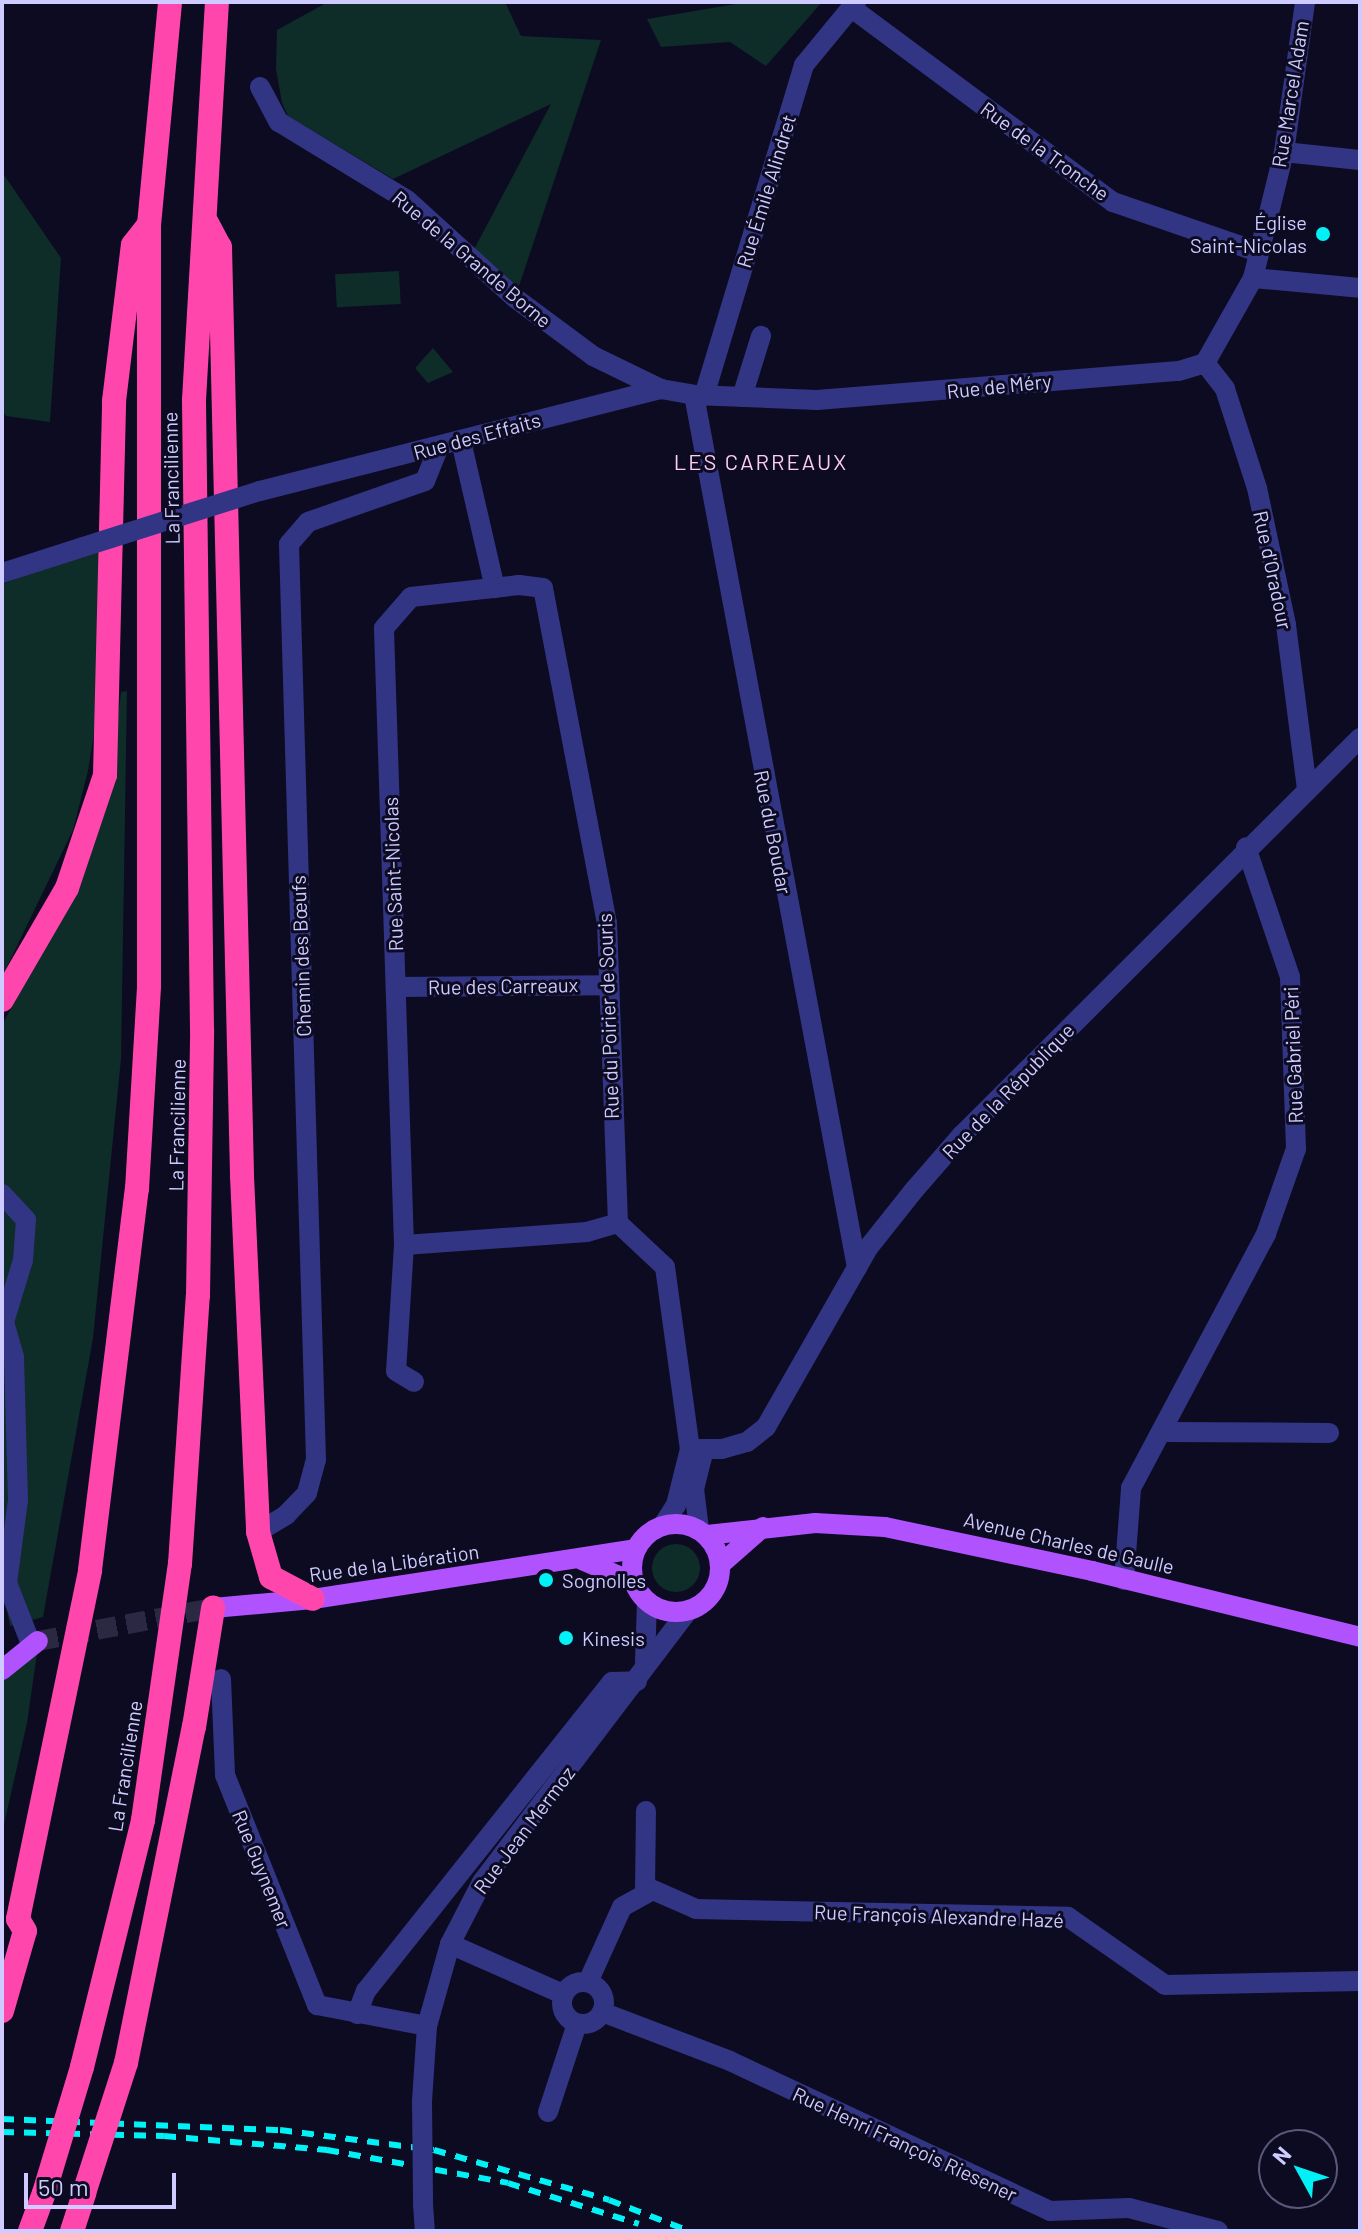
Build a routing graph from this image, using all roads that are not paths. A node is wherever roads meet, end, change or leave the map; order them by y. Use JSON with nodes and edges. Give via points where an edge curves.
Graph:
{"nodes":[{"id":1,"x":170,"y":2,"type":"edge"},
{"id":2,"x":217,"y":2,"type":"edge"},
{"id":3,"x":1305,"y":2,"type":"edge"},
{"id":4,"x":855,"y":6,"type":"edge"},
{"id":5,"x":260,"y":87,"type":"dead end"},
{"id":6,"x":1284,"y":152,"type":"junction"},
{"id":7,"x":1360,"y":160,"type":"edge"},
{"id":8,"x":207,"y":223,"type":"junction"},
{"id":9,"x":149,"y":225,"type":"junction"},
{"id":10,"x":1258,"y":252,"type":"junction"},
{"id":11,"x":1253,"y":278,"type":"junction"},
{"id":12,"x":1360,"y":288,"type":"edge"},
{"id":13,"x":761,"y":336,"type":"dead end"},
{"id":14,"x":1205,"y":363,"type":"junction"},
{"id":15,"x":661,"y":389,"type":"junction"},
{"id":16,"x":699,"y":396,"type":"junction"},
{"id":17,"x":742,"y":397,"type":"junction"},
{"id":18,"x":461,"y":441,"type":"junction"},
{"id":19,"x":439,"y":447,"type":"junction"},
{"id":20,"x":2,"y":573,"type":"edge"},
{"id":21,"x":495,"y":588,"type":"junction"},
{"id":22,"x":1360,"y":738,"type":"edge"},
{"id":23,"x":1307,"y":788,"type":"junction"},
{"id":24,"x":1246,"y":847,"type":"junction"},
{"id":25,"x":608,"y":985,"type":"junction"},
{"id":26,"x":397,"y":987,"type":"junction"},
{"id":27,"x":2,"y":1000,"type":"edge"},
{"id":28,"x":2,"y":1194,"type":"edge"},
{"id":29,"x":618,"y":1223,"type":"junction"},
{"id":30,"x":404,"y":1245,"type":"junction"},
{"id":31,"x":857,"y":1268,"type":"junction"},
{"id":32,"x":3,"y":1322,"type":"edge"},
{"id":33,"x":414,"y":1382,"type":"dead end"},
{"id":34,"x":1161,"y":1432,"type":"junction"},
{"id":35,"x":1329,"y":1433,"type":"dead end"},
{"id":36,"x":697,"y":1449,"type":"junction"},
{"id":37,"x":663,"y":1525,"type":"junction"},
{"id":38,"x":763,"y":1527,"type":"junction"},
{"id":39,"x":258,"y":1532,"type":"junction"},
{"id":40,"x":703,"y":1532,"type":"junction"},
{"id":41,"x":635,"y":1549,"type":"junction"},
{"id":42,"x":582,"y":1560,"type":"junction"},
{"id":43,"x":721,"y":1564,"type":"junction"},
{"id":44,"x":1124,"y":1580,"type":"junction"},
{"id":45,"x":633,"y":1582,"type":"junction"},
{"id":46,"x":313,"y":1599,"type":"junction"},
{"id":47,"x":647,"y":1602,"type":"junction"},
{"id":48,"x":213,"y":1608,"type":"joint"},
{"id":49,"x":688,"y":1611,"type":"junction"},
{"id":50,"x":1360,"y":1637,"type":"edge"},
{"id":51,"x":31,"y":1644,"type":"junction"},
{"id":52,"x":2,"y":1651,"type":"edge"},
{"id":53,"x":2,"y":1670,"type":"edge"},
{"id":54,"x":641,"y":1675,"type":"junction"},
{"id":55,"x":221,"y":1679,"type":"dead end"},
{"id":56,"x":646,"y":1811,"type":"dead end"},
{"id":57,"x":645,"y":1890,"type":"junction"},
{"id":58,"x":10,"y":1923,"type":"edge"},
{"id":59,"x":450,"y":1944,"type":"junction"},
{"id":60,"x":1360,"y":1981,"type":"edge"},
{"id":61,"x":588,"y":1982,"type":"junction"},
{"id":62,"x":563,"y":1994,"type":"junction"},
{"id":63,"x":2,"y":2011,"type":"edge"},
{"id":64,"x":602,"y":2012,"type":"junction"},
{"id":65,"x":362,"y":2015,"type":"junction"},
{"id":66,"x":577,"y":2024,"type":"junction"},
{"id":67,"x":427,"y":2026,"type":"junction"},
{"id":68,"x":548,"y":2112,"type":"dead end"},
{"id":69,"x":30,"y":2231,"type":"edge"},
{"id":70,"x":72,"y":2231,"type":"edge"},
{"id":71,"x":425,"y":2231,"type":"edge"},
{"id":72,"x":1218,"y":2231,"type":"edge"}],
"edges":[{"from":1,"to":9,"type":"highway","name":"La Francilienne"},
{"from":2,"to":8,"type":"highway","name":"La Francilienne"},
{"from":3,"to":6,"type":"street","name":"Rue Marcel Adam"},
{"from":4,"to":10,"type":"street","name":"Rue de la Tronche","via":[[1113,202]]},
{"from":4,"to":16,"type":"street","name":"Rue Émile Alindret","via":[[804,65]]},
{"from":5,"to":15,"type":"street","name":"Rue de la Grande Borne","via":[[279,122],[407,200],[515,298],[593,356]]},
{"from":6,"to":7,"type":"street"},
{"from":6,"to":10,"type":"street","name":"Rue Marcel Adam"},
{"from":8,"to":39,"type":"highway","via":[[220,247],[242,1176]]},
{"from":8,"to":69,"type":"highway","name":"La Francilienne","bridge":true,"via":[[194,400],[202,1030],[198,1295],[180,1564],[143,1820],[82,2067]]},
{"from":9,"to":27,"type":"highway","via":[[133,245],[114,401],[105,775],[67,888]]},
{"from":9,"to":58,"type":"highway","name":"La Francilienne","via":[[149,985],[137,1189],[90,1570]]},
{"from":10,"to":11,"type":"street","name":"Rue Marcel Adam"},
{"from":11,"to":12,"type":"street"},
{"from":11,"to":14,"type":"street"},
{"from":13,"to":17,"type":"street"},
{"from":14,"to":17,"type":"street","name":"Rue de Méry","via":[[1179,371],[928,393],[817,400]]},
{"from":14,"to":23,"type":"street","name":"Rue d'Oradour","via":[[1225,389],[1257,488],[1286,625]]},
{"from":15,"to":16,"type":"street","name":"Rue des Effaits"},
{"from":15,"to":18,"type":"street","name":"Rue des Effaits"},
{"from":16,"to":17,"type":"street","name":"Rue de Méry"},
{"from":16,"to":31,"type":"street","name":"Rue du Boudar"},
{"from":18,"to":19,"type":"street","name":"Rue des Effaits"},
{"from":18,"to":21,"type":"street"},
{"from":19,"to":20,"type":"street","name":"Rue des Effaits","bridge":true,"via":[[260,491]]},
{"from":19,"to":39,"type":"street","name":"Chemin des Bœufs","via":[[425,481],[308,522],[289,544],[316,1460],[307,1493],[286,1515]]},
{"from":21,"to":25,"type":"street","name":"Rue du Poirier de Souris","via":[[543,588],[607,923]]},
{"from":21,"to":26,"type":"street","name":"Rue Saint-Nicolas","via":[[411,597],[384,628]]},
{"from":22,"to":23,"type":"street","name":"Rue de la République"},
{"from":23,"to":24,"type":"street","name":"Rue de la République"},
{"from":24,"to":31,"type":"street","name":"Rue de la République","via":[[962,1135]]},
{"from":24,"to":34,"type":"street","name":"Rue Gabriel Péri","via":[[1290,977],[1296,1149],[1266,1234]]},
{"from":25,"to":26,"type":"street","name":"Rue des Carreaux"},
{"from":25,"to":29,"type":"street","name":"Rue du Poirier de Souris"},
{"from":26,"to":30,"type":"street","name":"Rue Saint-Nicolas"},
{"from":28,"to":32,"type":"street","via":[[26,1220],[23,1260]]},
{"from":29,"to":30,"type":"street","via":[[587,1232]]},
{"from":29,"to":36,"type":"street","via":[[665,1267]]},
{"from":30,"to":33,"type":"street","name":"Rue Saint-Nicolas","via":[[396,1371]]},
{"from":31,"to":36,"type":"street","name":"Rue de la République","via":[[766,1427],[747,1442]]},
{"from":32,"to":51,"type":"street","via":[[14,1357],[18,1500],[7,1583]]},
{"from":34,"to":35,"type":"street"},
{"from":34,"to":44,"type":"street","name":"Rue Gabriel Péri","via":[[1131,1488]]},
{"from":36,"to":37,"type":"street"},
{"from":36,"to":40,"type":"street","via":[[694,1489]]},
{"from":37,"to":40,"type":"main road"},
{"from":37,"to":41,"type":"main road"},
{"from":38,"to":40,"type":"main road","name":"Avenue Charles de Gaulle"},
{"from":38,"to":43,"type":"main road"},
{"from":38,"to":44,"type":"main road","name":"Avenue Charles de Gaulle","via":[[885,1527]]},
{"from":39,"to":46,"type":"highway","via":[[271,1577]]},
{"from":40,"to":43,"type":"main road"},
{"from":41,"to":42,"type":"main road","name":"Rue de la Libération","via":[[604,1550]]},
{"from":41,"to":45,"type":"main road"},
{"from":42,"to":45,"type":"main road"},
{"from":42,"to":46,"type":"main road","name":"Rue de la Libération"},
{"from":43,"to":49,"type":"main road","via":[[713,1593]]},
{"from":44,"to":50,"type":"main road","name":"Avenue Charles de Gaulle"},
{"from":45,"to":47,"type":"main road"},
{"from":46,"to":48,"type":"main road","name":"Rue de la Libération"},
{"from":47,"to":49,"type":"main road","via":[[674,1613]]},
{"from":47,"to":54,"type":"street"},
{"from":48,"to":70,"type":"highway","bridge":true,"via":[[126,2063]]},
{"from":49,"to":54,"type":"street","name":"Rue Jean Mermoz"},
{"from":51,"to":52,"type":"main road"},
{"from":51,"to":53,"type":"main road"},
{"from":54,"to":59,"type":"street","name":"Rue Jean Mermoz","via":[[491,1869]]},
{"from":54,"to":65,"type":"street","name":"Rue Jean Mermoz","via":[[612,1682],[366,1991]]},
{"from":55,"to":65,"type":"street","name":"Rue Guynemer","via":[[225,1775],[317,2005]]},
{"from":56,"to":57,"type":"street"},
{"from":57,"to":60,"type":"street","name":"Rue François Alexandre Hazé","via":[[696,1909],[1068,1917],[1165,1985]]},
{"from":57,"to":61,"type":"street","via":[[622,1907]]},
{"from":58,"to":63,"type":"highway","name":"La Francilienne","via":[[25,1931]]},
{"from":59,"to":62,"type":"street"},
{"from":59,"to":67,"type":"street","name":"Rue Jean Mermoz"},
{"from":61,"to":62,"type":"street","via":[[571,1985]]},
{"from":61,"to":64,"type":"street","via":[[600,1991]]},
{"from":62,"to":66,"type":"street","via":[[565,2015]]},
{"from":64,"to":66,"type":"street","via":[[595,2021]]},
{"from":64,"to":72,"type":"street","name":"Rue Henri François Riesener","via":[[730,2061],[1050,2211],[1129,2208]]},
{"from":65,"to":67,"type":"street"},
{"from":66,"to":68,"type":"street"},
{"from":67,"to":71,"type":"street","bridge":true,"via":[[422,2101]]}]}
